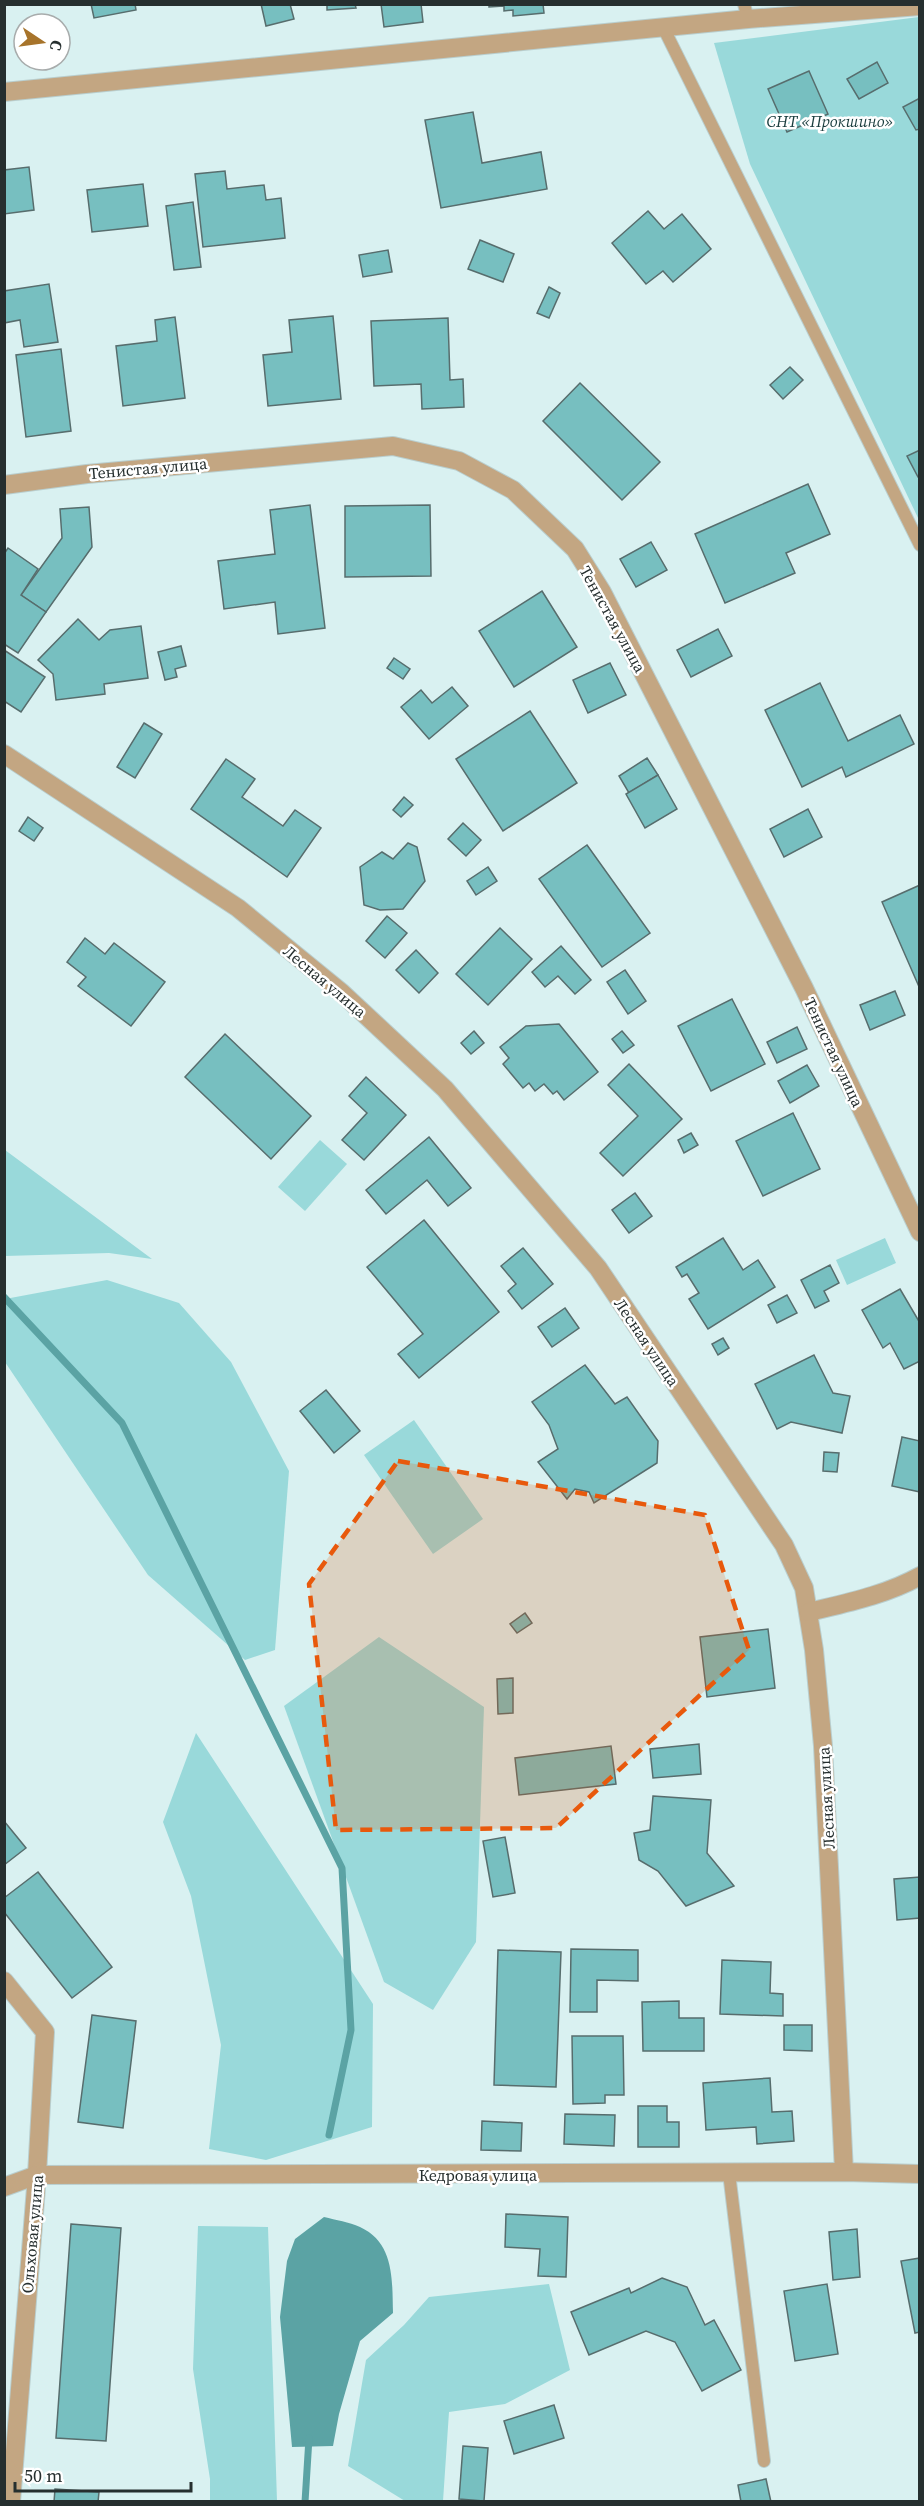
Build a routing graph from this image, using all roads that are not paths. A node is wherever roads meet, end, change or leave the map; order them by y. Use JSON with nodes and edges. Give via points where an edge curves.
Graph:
{"nodes":[{"id":1,"x":920,"y":6,"type":"edge"},
{"id":2,"x":746,"y":12,"type":"edge"},
{"id":3,"x":664,"y":29,"type":"junction"},
{"id":4,"x":4,"y":92,"type":"edge"},
{"id":5,"x":4,"y":485,"type":"edge"},
{"id":6,"x":920,"y":545,"type":"edge"},
{"id":7,"x":4,"y":754,"type":"edge"},
{"id":8,"x":920,"y":1232,"type":"edge"},
{"id":9,"x":920,"y":1576,"type":"edge"},
{"id":10,"x":809,"y":1612,"type":"junction"},
{"id":11,"x":4,"y":1981,"type":"edge"},
{"id":12,"x":844,"y":2172,"type":"junction"},
{"id":13,"x":729,"y":2173,"type":"junction"},
{"id":14,"x":920,"y":2174,"type":"edge"},
{"id":15,"x":37,"y":2175,"type":"junction"},
{"id":16,"x":4,"y":2187,"type":"edge"},
{"id":17,"x":764,"y":2461,"type":"dead end"},
{"id":18,"x":11,"y":2502,"type":"edge"}],
"edges":[{"from":1,"to":2,"type":"street"},
{"from":2,"to":3,"type":"street"},
{"from":3,"to":4,"type":"street"},
{"from":3,"to":6,"type":"lane"},
{"from":5,"to":8,"type":"street","name":"Тенистая улица","via":[[393,446],[459,461],[513,490],[575,549],[602,592],[804,988]]},
{"from":7,"to":10,"type":"street","name":"Лесная улица","via":[[238,908],[342,993],[445,1089],[598,1269],[784,1545],[804,1588]]},
{"from":9,"to":10,"type":"street","via":[[868,1597]]},
{"from":10,"to":12,"type":"street","name":"Лесная улица","via":[[823,1746]]},
{"from":11,"to":15,"type":"street","name":"Ольховая улица","via":[[45,2032]]},
{"from":12,"to":13,"type":"street","name":"Кедровая улица"},
{"from":12,"to":14,"type":"street","name":"Кедровая улица"},
{"from":13,"to":15,"type":"street","name":"Кедровая улица"},
{"from":13,"to":17,"type":"lane"},
{"from":15,"to":16,"type":"street","name":"Кедровая улица"},
{"from":15,"to":18,"type":"street","name":"Ольховая улица"}]}
